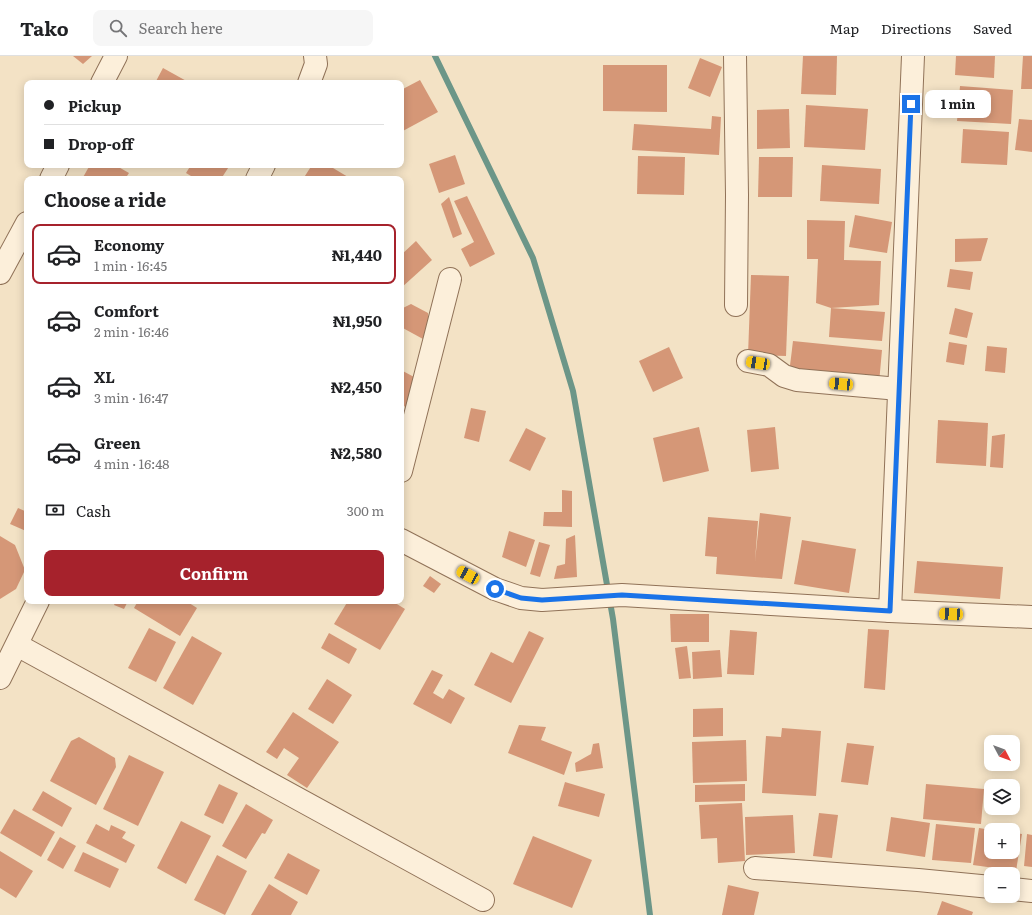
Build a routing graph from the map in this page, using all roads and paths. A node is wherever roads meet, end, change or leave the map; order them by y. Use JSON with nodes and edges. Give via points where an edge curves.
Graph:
{"nodes":[{"id":1,"x":116,"y":56,"type":"edge"},
{"id":2,"x":315,"y":56,"type":"edge"},
{"id":3,"x":735,"y":56,"type":"edge"},
{"id":4,"x":913,"y":56,"type":"edge"},
{"id":5,"x":104,"y":80,"type":"edge"},
{"id":6,"x":310,"y":80,"type":"edge"},
{"id":7,"x":24,"y":229,"type":"edge"},
{"id":8,"x":0,"y":274,"type":"edge"},
{"id":9,"x":450,"y":279,"type":"dead end"},
{"id":10,"x":736,"y":304,"type":"dead end"},
{"id":11,"x":748,"y":361,"type":"dead end"},
{"id":12,"x":900,"y":389,"type":"junction"},
{"id":13,"x":404,"y":459,"type":"edge"},
{"id":14,"x":404,"y":542,"type":"edge"},
{"id":15,"x":37,"y":604,"type":"edge"},
{"id":16,"x":890,"y":611,"type":"junction"},
{"id":17,"x":1032,"y":617,"type":"edge"},
{"id":18,"x":17,"y":645,"type":"junction"},
{"id":19,"x":0,"y":678,"type":"edge"},
{"id":20,"x":755,"y":868,"type":"dead end"},
{"id":21,"x":984,"y":886,"type":"edge"},
{"id":22,"x":1020,"y":890,"type":"edge"},
{"id":23,"x":1032,"y":891,"type":"edge"},
{"id":24,"x":483,"y":900,"type":"dead end"}],
"edges":[{"from":1,"to":5,"type":"street"},
{"from":2,"to":6,"type":"street","via":[[316,64]]},
{"from":3,"to":10,"type":"street"},
{"from":4,"to":12,"type":"street"},
{"from":7,"to":8,"type":"street"},
{"from":9,"to":13,"type":"street"},
{"from":11,"to":12,"type":"street","via":[[769,365],[784,376],[797,380]]},
{"from":12,"to":16,"type":"street"},
{"from":14,"to":16,"type":"street","via":[[495,589],[521,598],[542,600],[622,595]]},
{"from":15,"to":18,"type":"street"},
{"from":16,"to":17,"type":"street"},
{"from":18,"to":19,"type":"street"},
{"from":18,"to":24,"type":"street"},
{"from":20,"to":21,"type":"street"},
{"from":22,"to":23,"type":"street"}]}
